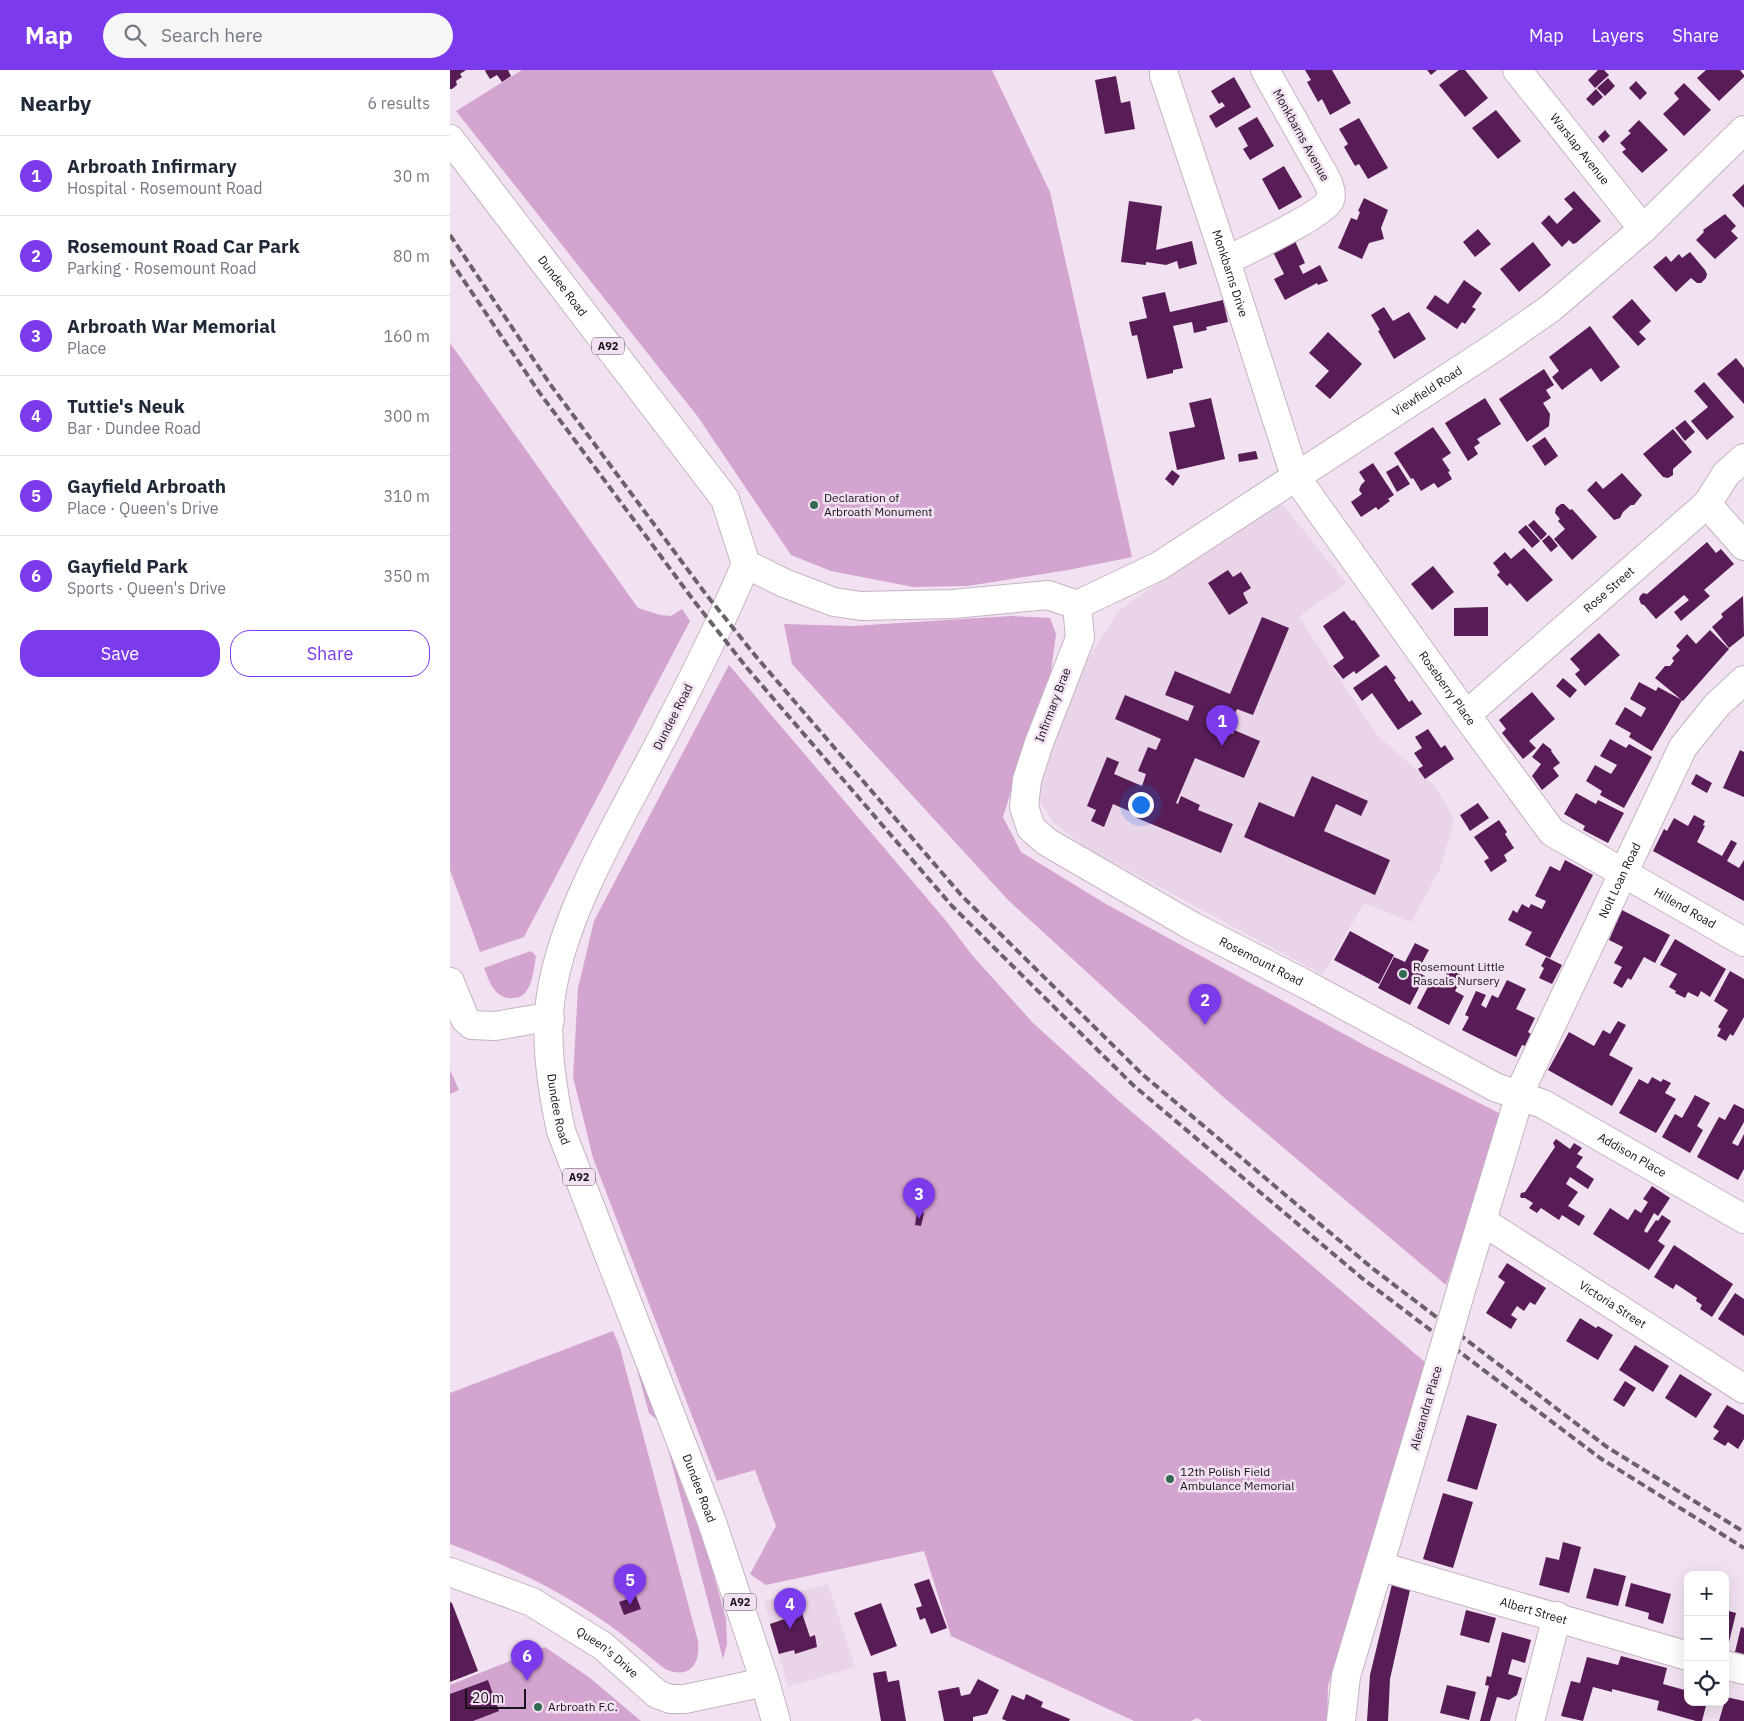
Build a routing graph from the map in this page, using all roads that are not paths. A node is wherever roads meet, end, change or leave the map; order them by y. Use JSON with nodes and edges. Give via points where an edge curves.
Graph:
{"nodes":[{"id":1,"x":1164,"y":70,"type":"edge"},
{"id":2,"x":1264,"y":70,"type":"edge"},
{"id":3,"x":1517,"y":70,"type":"edge"},
{"id":4,"x":1744,"y":130,"type":"edge"},
{"id":5,"x":450,"y":139,"type":"edge"},
{"id":6,"x":1643,"y":229,"type":"junction"},
{"id":7,"x":1226,"y":261,"type":"junction"},
{"id":8,"x":1744,"y":458,"type":"edge"},
{"id":9,"x":1295,"y":476,"type":"junction"},
{"id":10,"x":1706,"y":504,"type":"junction"},
{"id":11,"x":1744,"y":546,"type":"edge"},
{"id":12,"x":746,"y":564,"type":"junction"},
{"id":13,"x":1077,"y":605,"type":"junction"},
{"id":14,"x":1744,"y":680,"type":"edge"},
{"id":15,"x":1466,"y":715,"type":"junction"},
{"id":16,"x":1024,"y":807,"type":"joint"},
{"id":17,"x":1624,"y":874,"type":"junction"},
{"id":18,"x":1744,"y":942,"type":"edge"},
{"id":19,"x":450,"y":982,"type":"edge"},
{"id":20,"x":550,"y":1018,"type":"junction"},
{"id":21,"x":1519,"y":1096,"type":"junction"},
{"id":22,"x":1744,"y":1219,"type":"edge"},
{"id":23,"x":1482,"y":1221,"type":"junction"},
{"id":24,"x":1744,"y":1389,"type":"edge"},
{"id":25,"x":1379,"y":1566,"type":"junction"},
{"id":26,"x":450,"y":1572,"type":"edge"},
{"id":27,"x":1557,"y":1616,"type":"junction"},
{"id":28,"x":1684,"y":1655,"type":"edge"},
{"id":29,"x":1729,"y":1666,"type":"edge"},
{"id":30,"x":1744,"y":1670,"type":"edge"},
{"id":31,"x":766,"y":1682,"type":"junction"},
{"id":32,"x":776,"y":1721,"type":"edge"},
{"id":33,"x":1341,"y":1721,"type":"edge"},
{"id":34,"x":1530,"y":1721,"type":"edge"}],
"edges":[{"from":1,"to":7,"type":"street","name":"Monkbarns Drive"},
{"from":2,"to":7,"type":"street","name":"Monkbarns Avenue","via":[[1324,175],[1331,199],[1311,216]]},
{"from":3,"to":6,"type":"street","name":"Warslap Avenue"},
{"from":4,"to":6,"type":"street","name":"Viewfield Road"},
{"from":5,"to":12,"type":"street","name":"Dundee Road","number":"A92","via":[[725,499]]},
{"from":6,"to":9,"type":"street","name":"Viewfield Road","via":[[1551,308]]},
{"from":7,"to":9,"type":"street","name":"Monkbarns Drive"},
{"from":8,"to":10,"type":"street","name":"Rose Street","via":[[1726,474]]},
{"from":9,"to":13,"type":"street","name":"Viewfield Road","via":[[1158,566]]},
{"from":9,"to":15,"type":"street","name":"Roseberry Place"},
{"from":10,"to":11,"type":"street"},
{"from":10,"to":15,"type":"street","name":"Rose Street"},
{"from":12,"to":13,"type":"street","via":[[834,602],[861,606],[953,604],[1048,595]]},
{"from":12,"to":20,"type":"street","name":"Dundee Road","number":"A92","via":[[710,643],[582,896],[555,976]]},
{"from":13,"to":16,"type":"street","name":"Infirmary Brae","via":[[1080,638],[1038,743],[1027,780]]},
{"from":14,"to":17,"type":"street","name":"Nolt Loan Road","via":[[1717,705],[1683,747]]},
{"from":15,"to":17,"type":"street","name":"Roseberry Place","via":[[1552,832]]},
{"from":16,"to":21,"type":"street","name":"Rosemount Road","via":[[1031,828],[1048,842],[1192,926],[1495,1087]]},
{"from":17,"to":18,"type":"street","name":"Hillend Road"},
{"from":17,"to":21,"type":"street","name":"Nolt Loan Road"},
{"from":19,"to":20,"type":"street","via":[[465,1019],[472,1025],[495,1026]]},
{"from":20,"to":31,"type":"street","name":"Dundee Road","number":"A92","via":[[552,1088],[561,1131],[712,1522]]},
{"from":21,"to":22,"type":"street","name":"Addison Place","via":[[1543,1104]]},
{"from":21,"to":23,"type":"street","name":"Alexandra Place"},
{"from":23,"to":24,"type":"street","name":"Victoria Street"},
{"from":23,"to":25,"type":"street","name":"Alexandra Place","bridge":true},
{"from":25,"to":27,"type":"street","name":"Albert Street"},
{"from":25,"to":33,"type":"street","name":"Alexandra Place","via":[[1346,1676]]},
{"from":26,"to":31,"type":"street","name":"Queen's Drive","via":[[532,1602],[603,1646],[657,1694],[685,1699]]},
{"from":27,"to":28,"type":"street","name":"Albert Street"},
{"from":27,"to":34,"type":"street"},
{"from":29,"to":30,"type":"street"},
{"from":31,"to":32,"type":"street","name":"Dundee Road","number":"A92"}]}
